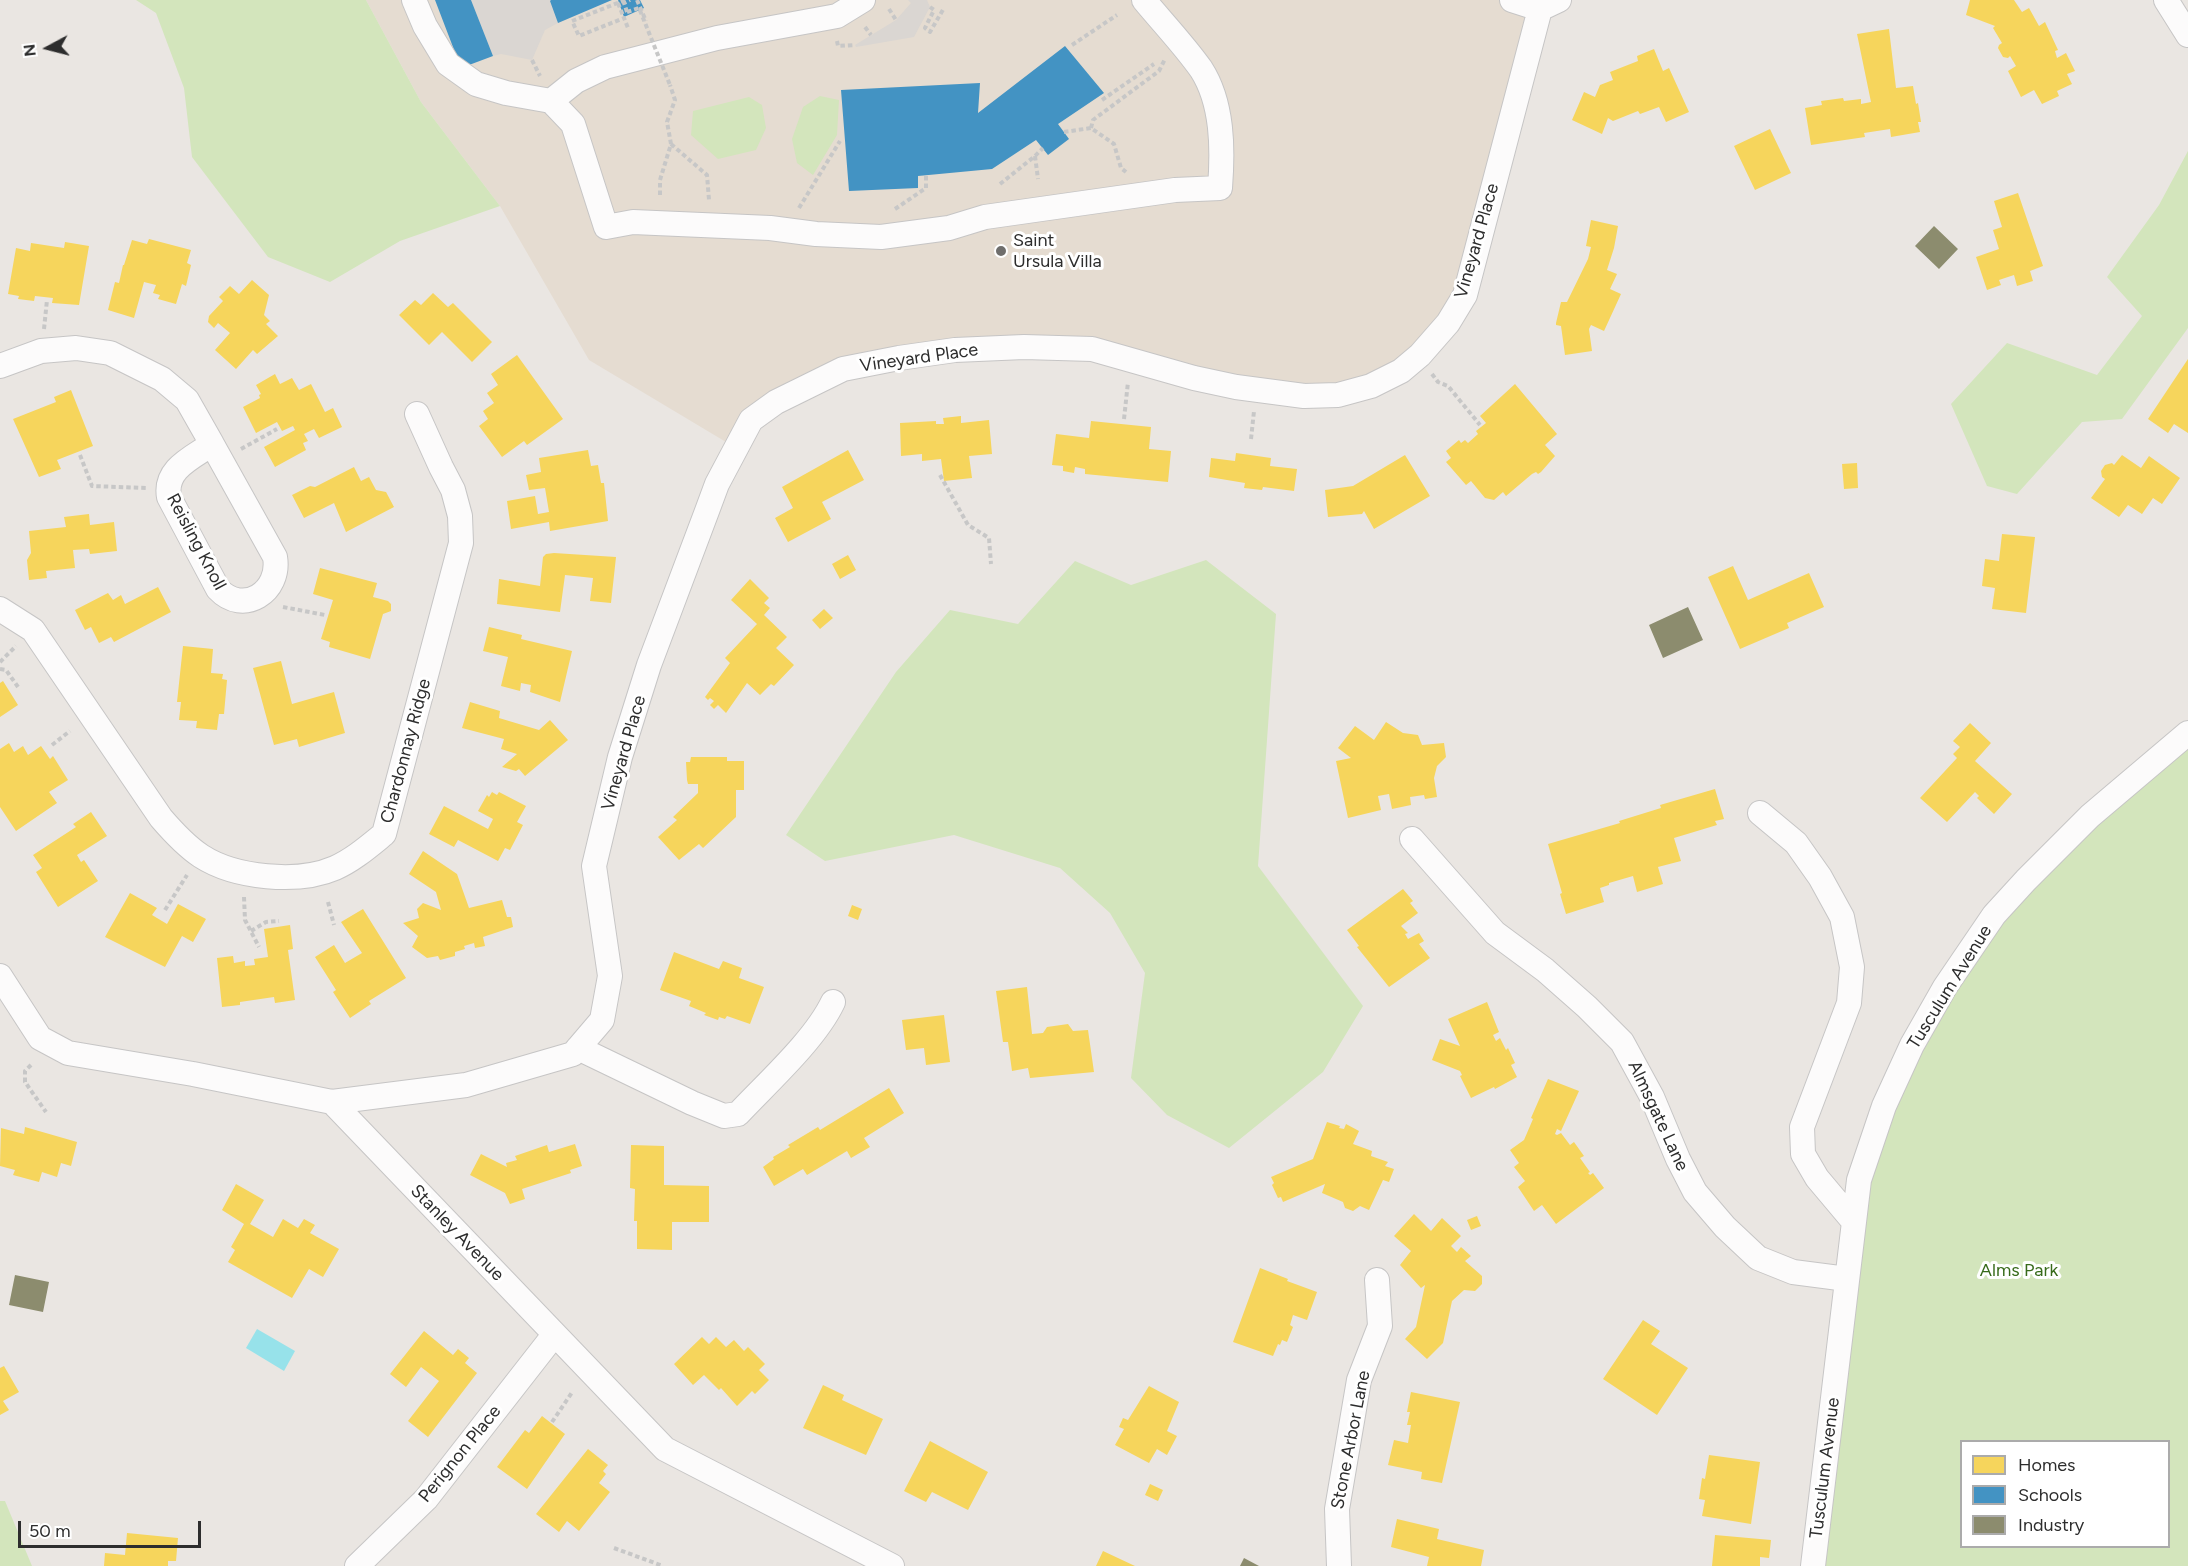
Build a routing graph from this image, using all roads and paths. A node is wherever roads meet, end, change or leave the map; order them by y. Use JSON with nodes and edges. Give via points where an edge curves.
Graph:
{"nodes":[{"id":1,"x":414,"y":0,"type":"edge"},
{"id":2,"x":625,"y":0,"type":"edge"},
{"id":3,"x":630,"y":0,"type":"edge"},
{"id":4,"x":637,"y":0,"type":"edge"},
{"id":5,"x":863,"y":0,"type":"edge"},
{"id":6,"x":1144,"y":0,"type":"edge"},
{"id":7,"x":1512,"y":0,"type":"edge"},
{"id":8,"x":2166,"y":0,"type":"edge"},
{"id":9,"x":618,"y":3,"type":"junction"},
{"id":10,"x":1549,"y":5,"type":"edge"},
{"id":11,"x":930,"y":7,"type":"dead end"},
{"id":12,"x":945,"y":8,"type":"dead end"},
{"id":13,"x":889,"y":9,"type":"dead end"},
{"id":14,"x":1117,"y":15,"type":"dead end"},
{"id":15,"x":624,"y":18,"type":"junction"},
{"id":16,"x":896,"y":20,"type":"dead end"},
{"id":17,"x":646,"y":21,"type":"dead end"},
{"id":18,"x":863,"y":24,"type":"dead end"},
{"id":19,"x":628,"y":28,"type":"dead end"},
{"id":20,"x":870,"y":35,"type":"dead end"},
{"id":21,"x":2188,"y":35,"type":"edge"},
{"id":22,"x":855,"y":45,"type":"dead end"},
{"id":23,"x":1072,"y":45,"type":"dead end"},
{"id":24,"x":838,"y":46,"type":"dead end"},
{"id":25,"x":1154,"y":64,"type":"dead end"},
{"id":26,"x":1159,"y":71,"type":"dead end"},
{"id":27,"x":1102,"y":100,"type":"dead end"},
{"id":28,"x":551,"y":101,"type":"junction"},
{"id":29,"x":1091,"y":128,"type":"junction"},
{"id":30,"x":1064,"y":132,"type":"dead end"},
{"id":31,"x":840,"y":141,"type":"dead end"},
{"id":32,"x":671,"y":144,"type":"junction"},
{"id":33,"x":1043,"y":148,"type":"dead end"},
{"id":34,"x":1035,"y":156,"type":"junction"},
{"id":35,"x":1121,"y":168,"type":"dead end"},
{"id":36,"x":926,"y":175,"type":"dead end"},
{"id":37,"x":1038,"y":179,"type":"dead end"},
{"id":38,"x":1000,"y":184,"type":"dead end"},
{"id":39,"x":660,"y":195,"type":"dead end"},
{"id":40,"x":709,"y":200,"type":"dead end"},
{"id":41,"x":799,"y":208,"type":"dead end"},
{"id":42,"x":889,"y":213,"type":"dead end"},
{"id":43,"x":1420,"y":355,"type":"junction"},
{"id":44,"x":1136,"y":362,"type":"junction"},
{"id":45,"x":0,"y":366,"type":"edge"},
{"id":46,"x":417,"y":414,"type":"dead end"},
{"id":47,"x":1124,"y":419,"type":"dead end"},
{"id":48,"x":1480,"y":425,"type":"dead end"},
{"id":49,"x":277,"y":429,"type":"dead end"},
{"id":50,"x":217,"y":452,"type":"junction"},
{"id":51,"x":80,"y":455,"type":"dead end"},
{"id":52,"x":940,"y":475,"type":"dead end"},
{"id":53,"x":167,"y":489,"type":"junction"},
{"id":54,"x":992,"y":564,"type":"dead end"},
{"id":55,"x":282,"y":607,"type":"dead end"},
{"id":56,"x":0,"y":609,"type":"edge"},
{"id":57,"x":325,"y":615,"type":"dead end"},
{"id":58,"x":0,"y":669,"type":"edge"},
{"id":59,"x":18,"y":687,"type":"dead end"},
{"id":60,"x":70,"y":731,"type":"dead end"},
{"id":61,"x":2188,"y":733,"type":"edge"},
{"id":62,"x":52,"y":745,"type":"dead end"},
{"id":63,"x":1760,"y":813,"type":"dead end"},
{"id":64,"x":1412,"y":839,"type":"dead end"},
{"id":65,"x":202,"y":856,"type":"junction"},
{"id":66,"x":244,"y":897,"type":"dead end"},
{"id":67,"x":328,"y":902,"type":"dead end"},
{"id":68,"x":165,"y":910,"type":"dead end"},
{"id":69,"x":279,"y":921,"type":"dead end"},
{"id":70,"x":334,"y":925,"type":"dead end"},
{"id":71,"x":251,"y":931,"type":"junction"},
{"id":72,"x":259,"y":946,"type":"dead end"},
{"id":73,"x":0,"y":976,"type":"edge"},
{"id":74,"x":833,"y":1002,"type":"dead end"},
{"id":75,"x":578,"y":1048,"type":"junction"},
{"id":76,"x":31,"y":1065,"type":"dead end"},
{"id":77,"x":332,"y":1102,"type":"junction"},
{"id":78,"x":46,"y":1112,"type":"dead end"},
{"id":79,"x":1854,"y":1222,"type":"junction"},
{"id":80,"x":1847,"y":1278,"type":"junction"},
{"id":81,"x":1377,"y":1280,"type":"dead end"},
{"id":82,"x":554,"y":1335,"type":"junction"},
{"id":83,"x":573,"y":1391,"type":"dead end"},
{"id":84,"x":552,"y":1422,"type":"dead end"},
{"id":85,"x":614,"y":1548,"type":"dead end"},
{"id":86,"x":855,"y":1556,"type":"edge"},
{"id":87,"x":357,"y":1566,"type":"edge"},
{"id":88,"x":663,"y":1566,"type":"edge"},
{"id":89,"x":892,"y":1566,"type":"edge"},
{"id":90,"x":1339,"y":1566,"type":"edge"},
{"id":91,"x":1814,"y":1566,"type":"edge"}],
"edges":[{"from":1,"to":28,"type":"street","via":[[448,64],[476,84]]},
{"from":2,"to":9,"type":"path"},
{"from":3,"to":32,"type":"path","bridge":true,"via":[[624,3],[627,12],[639,8],[675,100],[667,122]]},
{"from":4,"to":17,"type":"path"},
{"from":5,"to":28,"type":"street","via":[[837,16],[717,38],[605,67],[576,81]]},
{"from":6,"to":28,"type":"street","via":[[1202,70],[1214,99],[1223,153],[1220,188],[1175,190],[997,215],[949,228],[881,237],[633,222],[606,227],[573,124]]},
{"from":7,"to":10,"type":"street"},
{"from":8,"to":21,"type":"street"},
{"from":9,"to":15,"type":"path"},
{"from":9,"to":15,"type":"path","via":[[572,21],[579,36]]},
{"from":10,"to":43,"type":"street","name":"Vineyard Place","via":[[1465,295],[1448,323]]},
{"from":11,"to":12,"type":"path","via":[[934,10],[925,28],[930,32]]},
{"from":13,"to":16,"type":"path"},
{"from":14,"to":23,"type":"path"},
{"from":15,"to":19,"type":"path"},
{"from":18,"to":20,"type":"path"},
{"from":22,"to":24,"type":"path"},
{"from":25,"to":27,"type":"path"},
{"from":26,"to":29,"type":"path","via":[[1093,120]]},
{"from":29,"to":30,"type":"path"},
{"from":29,"to":35,"type":"path","via":[[1114,144]]},
{"from":31,"to":41,"type":"path"},
{"from":32,"to":39,"type":"path","via":[[660,180]]},
{"from":32,"to":40,"type":"path","via":[[707,175]]},
{"from":33,"to":34,"type":"path"},
{"from":34,"to":37,"type":"path"},
{"from":34,"to":38,"type":"path"},
{"from":36,"to":42,"type":"path","via":[[927,188]]},
{"from":43,"to":44,"type":"street","name":"Vineyard Place","via":[[1401,371],[1371,386],[1338,395],[1304,396],[1236,387]]},
{"from":43,"to":48,"type":"path","via":[[1438,382],[1448,386]]},
{"from":44,"to":47,"type":"path","via":[[1129,374]]},
{"from":44,"to":75,"type":"street","name":"Vineyard Place","via":[[1092,349],[1024,347],[955,350],[899,358],[843,369],[776,402],[751,420],[717,484],[649,665],[620,757],[594,866],[610,976],[602,1020]]},
{"from":45,"to":50,"type":"street","name":"Reisling Knoll","via":[[41,351],[75,348],[110,352],[162,379],[187,400]]},
{"from":46,"to":65,"type":"street","name":"Chardonnay Ridge","via":[[453,490],[460,516],[461,543],[384,834],[358,855],[315,874],[278,878],[223,866]]},
{"from":49,"to":50,"type":"path"},
{"from":50,"to":53,"type":"street","name":"Reisling Knoll","via":[[178,467]]},
{"from":50,"to":53,"type":"street","name":"Reisling Knoll","via":[[275,557],[275,575],[266,591],[242,600],[226,597],[218,589]]},
{"from":51,"to":53,"type":"path","via":[[92,486]]},
{"from":52,"to":54,"type":"path","via":[[968,525],[989,538]]},
{"from":55,"to":57,"type":"path"},
{"from":56,"to":65,"type":"street","name":"Chardonnay Ridge","via":[[33,630],[162,818],[176,836]]},
{"from":58,"to":59,"type":"path","via":[[6,670]]},
{"from":60,"to":62,"type":"path"},
{"from":61,"to":79,"type":"street","name":"Tusculum Avenue","via":[[2090,816],[1994,915],[1946,987],[1884,1106],[1859,1180]]},
{"from":63,"to":79,"type":"street","via":[[1796,843],[1842,917],[1852,967],[1850,1004],[1802,1127],[1803,1154],[1816,1178]]},
{"from":64,"to":80,"type":"street","name":"Almsgate Lane","via":[[1495,933],[1545,970],[1622,1042],[1695,1192],[1725,1227],[1758,1258],[1793,1272]]},
{"from":65,"to":68,"type":"path"},
{"from":66,"to":71,"type":"path","via":[[245,920]]},
{"from":67,"to":70,"type":"path"},
{"from":69,"to":71,"type":"path","via":[[266,922]]},
{"from":71,"to":72,"type":"path"},
{"from":73,"to":77,"type":"street","via":[[40,1038],[68,1053]]},
{"from":74,"to":75,"type":"street","via":[[826,1017],[738,1114],[724,1116],[692,1103]]},
{"from":75,"to":77,"type":"street","name":"Vineyard Place","via":[[573,1054],[466,1085]]},
{"from":76,"to":78,"type":"path","via":[[25,1071],[25,1082]]},
{"from":77,"to":82,"type":"street","name":"Stanley Avenue"},
{"from":79,"to":80,"type":"street","name":"Tusculum Avenue"},
{"from":80,"to":91,"type":"street","name":"Tusculum Avenue"},
{"from":81,"to":90,"type":"street","name":"Stone Arbor Lane","via":[[1380,1326],[1359,1380],[1337,1509]]},
{"from":82,"to":86,"type":"street","name":"Stanley Avenue","via":[[665,1449]]},
{"from":82,"to":87,"type":"street","name":"Perignon Place","via":[[426,1500]]},
{"from":83,"to":84,"type":"path"},
{"from":85,"to":88,"type":"path"},
{"from":86,"to":89,"type":"street","name":"Stanley Avenue"}]}
